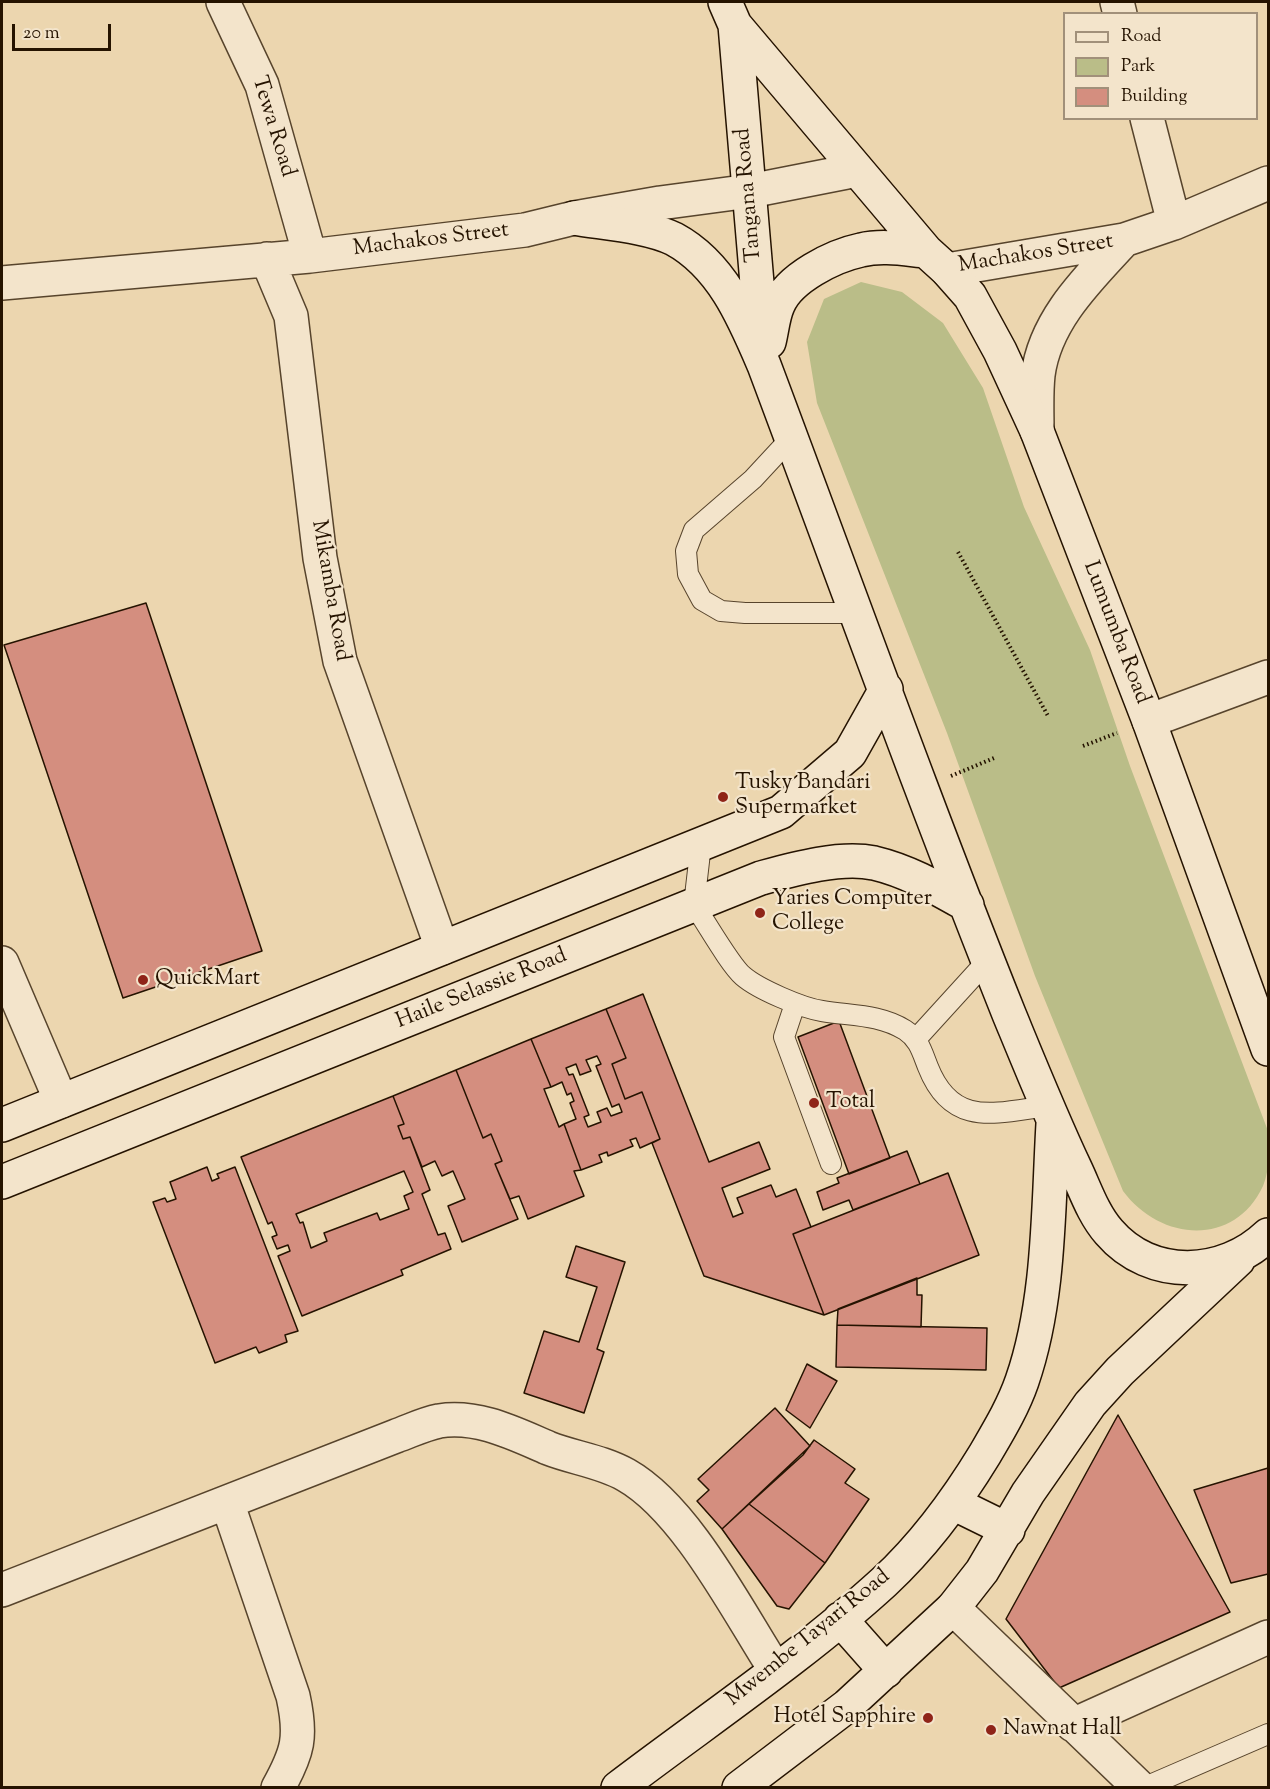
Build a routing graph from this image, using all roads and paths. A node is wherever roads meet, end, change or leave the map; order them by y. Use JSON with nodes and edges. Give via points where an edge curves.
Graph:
{"nodes":[{"id":1,"x":223,"y":2,"type":"edge"},
{"id":2,"x":730,"y":13,"type":"edge"},
{"id":3,"x":1148,"y":120,"type":"edge"},
{"id":4,"x":857,"y":170,"type":"junction"},
{"id":5,"x":1269,"y":183,"type":"edge"},
{"id":6,"x":750,"y":191,"type":"junction"},
{"id":7,"x":574,"y":218,"type":"junction"},
{"id":8,"x":1174,"y":223,"type":"junction"},
{"id":9,"x":1124,"y":240,"type":"junction"},
{"id":10,"x":310,"y":256,"type":"junction"},
{"id":11,"x":267,"y":259,"type":"junction"},
{"id":12,"x":937,"y":260,"type":"junction"},
{"id":13,"x":2,"y":283,"type":"edge"},
{"id":14,"x":764,"y":365,"type":"junction"},
{"id":15,"x":1036,"y":431,"type":"junction"},
{"id":16,"x":791,"y":438,"type":"junction"},
{"id":17,"x":958,"y":552,"type":"dead end"},
{"id":18,"x":857,"y":613,"type":"junction"},
{"id":19,"x":1269,"y":677,"type":"edge"},
{"id":20,"x":886,"y":689,"type":"junction"},
{"id":21,"x":1048,"y":716,"type":"dead end"},
{"id":22,"x":1149,"y":721,"type":"junction"},
{"id":23,"x":994,"y":758,"type":"dead end"},
{"id":24,"x":924,"y":791,"type":"junction"},
{"id":25,"x":701,"y":844,"type":"junction"},
{"id":26,"x":694,"y":905,"type":"junction"},
{"id":27,"x":967,"y":905,"type":"junction"},
{"id":28,"x":442,"y":948,"type":"junction"},
{"id":29,"x":988,"y":960,"type":"junction"},
{"id":30,"x":2,"y":963,"type":"edge"},
{"id":31,"x":795,"y":1004,"type":"junction"},
{"id":32,"x":917,"y":1038,"type":"junction"},
{"id":33,"x":1267,"y":1042,"type":"edge"},
{"id":34,"x":61,"y":1101,"type":"junction"},
{"id":35,"x":1050,"y":1114,"type":"junction"},
{"id":36,"x":2,"y":1125,"type":"edge"},
{"id":37,"x":831,"y":1164,"type":"dead end"},
{"id":38,"x":2,"y":1182,"type":"edge"},
{"id":39,"x":1262,"y":1240,"type":"edge"},
{"id":40,"x":227,"y":1502,"type":"junction"},
{"id":41,"x":953,"y":1503,"type":"junction"},
{"id":42,"x":1008,"y":1530,"type":"junction"},
{"id":43,"x":2,"y":1590,"type":"edge"},
{"id":44,"x":953,"y":1608,"type":"junction"},
{"id":45,"x":840,"y":1619,"type":"junction"},
{"id":46,"x":1269,"y":1637,"type":"edge"},
{"id":47,"x":775,"y":1669,"type":"junction"},
{"id":48,"x":886,"y":1671,"type":"junction"},
{"id":49,"x":1073,"y":1725,"type":"junction"},
{"id":50,"x":1269,"y":1734,"type":"edge"},
{"id":51,"x":278,"y":1788,"type":"edge"},
{"id":52,"x":618,"y":1788,"type":"edge"},
{"id":53,"x":739,"y":1788,"type":"edge"},
{"id":54,"x":1142,"y":1788,"type":"edge"}],
"edges":[{"from":1,"to":10,"type":"street","name":"Tewa Road","via":[[262,85]]},
{"from":2,"to":4,"type":"street","name":"Tangana Road"},
{"from":2,"to":6,"type":"street","name":"Tangana Road"},
{"from":3,"to":8,"type":"street"},
{"from":4,"to":6,"type":"street","name":"Machakos Street"},
{"from":4,"to":12,"type":"street","name":"Tangana Road"},
{"from":5,"to":8,"type":"street","name":"Machakos Street"},
{"from":6,"to":7,"type":"street","name":"Machakos Street"},
{"from":6,"to":14,"type":"street","name":"Tangana Road"},
{"from":7,"to":10,"type":"street","name":"Machakos Street","via":[[525,230]]},
{"from":7,"to":14,"type":"street","via":[[661,235],[683,246],[718,277],[742,313]]},
{"from":8,"to":9,"type":"street","name":"Machakos Street"},
{"from":9,"to":12,"type":"street","name":"Machakos Street"},
{"from":9,"to":15,"type":"street","name":"Machakos Street","via":[[1089,278],[1051,332],[1038,374]]},
{"from":10,"to":11,"type":"street","name":"Machakos Street"},
{"from":11,"to":13,"type":"street","name":"Machakos Street"},
{"from":11,"to":28,"type":"street","name":"Mikamba Road","via":[[291,316],[320,558],[340,661]]},
{"from":12,"to":14,"type":"street","name":"Machakos Street","via":[[894,247],[861,250],[829,261],[800,278],[778,304]]},
{"from":12,"to":15,"type":"street","name":"Lumumba Road","via":[[970,296]]},
{"from":14,"to":16,"type":"street"},
{"from":15,"to":22,"type":"street","name":"Lumumba Road"},
{"from":16,"to":18,"type":"street"},
{"from":16,"to":18,"type":"lane","via":[[753,479],[694,530],[686,550],[688,574],[702,600],[721,610],[745,614]]},
{"from":17,"to":21,"type":"path"},
{"from":18,"to":20,"type":"street"},
{"from":19,"to":22,"type":"street"},
{"from":20,"to":24,"type":"street"},
{"from":20,"to":25,"type":"street","via":[[850,753],[781,812]]},
{"from":22,"to":33,"type":"street","name":"Lumumba Road"},
{"from":23,"to":24,"type":"path"},
{"from":24,"to":27,"type":"street"},
{"from":25,"to":26,"type":"lane"},
{"from":25,"to":28,"type":"street"},
{"from":26,"to":27,"type":"street","name":"Haile Selassie Road","via":[[760,878],[803,867],[873,863],[919,878]]},
{"from":26,"to":31,"type":"lane","via":[[743,976]]},
{"from":26,"to":38,"type":"street","name":"Haile Selassie Road"},
{"from":27,"to":29,"type":"street"},
{"from":28,"to":34,"type":"street"},
{"from":29,"to":32,"type":"lane"},
{"from":29,"to":35,"type":"street"},
{"from":30,"to":34,"type":"street"},
{"from":31,"to":32,"type":"lane","via":[[870,1016],[890,1022]]},
{"from":31,"to":37,"type":"lane","via":[[784,1037]]},
{"from":32,"to":35,"type":"lane","via":[[931,1075],[952,1103],[983,1115]]},
{"from":34,"to":36,"type":"street"},
{"from":35,"to":39,"type":"street","via":[[1097,1216],[1124,1246],[1151,1261],[1180,1268],[1221,1264]]},
{"from":35,"to":41,"type":"street","name":"Mwembe Tayari Road","via":[[1041,1295],[1030,1348],[1007,1418]]},
{"from":39,"to":42,"type":"street","via":[[1120,1371],[1090,1404],[1028,1493]]},
{"from":40,"to":43,"type":"street"},
{"from":40,"to":47,"type":"street","via":[[437,1421],[462,1419],[491,1424],[626,1475],[656,1497],[686,1530]]},
{"from":40,"to":51,"type":"street","via":[[293,1696],[299,1725],[295,1754]]},
{"from":41,"to":42,"type":"street"},
{"from":41,"to":45,"type":"street","name":"Mwembe Tayari Road","via":[[885,1581]]},
{"from":42,"to":44,"type":"street"},
{"from":44,"to":48,"type":"street"},
{"from":44,"to":49,"type":"street"},
{"from":45,"to":47,"type":"street","name":"Mwembe Tayari Road"},
{"from":45,"to":48,"type":"street"},
{"from":46,"to":49,"type":"street"},
{"from":47,"to":52,"type":"street","name":"Mwembe Tayari Road"},
{"from":48,"to":53,"type":"street","via":[[847,1706]]},
{"from":49,"to":54,"type":"street"},
{"from":50,"to":54,"type":"lane"}]}
